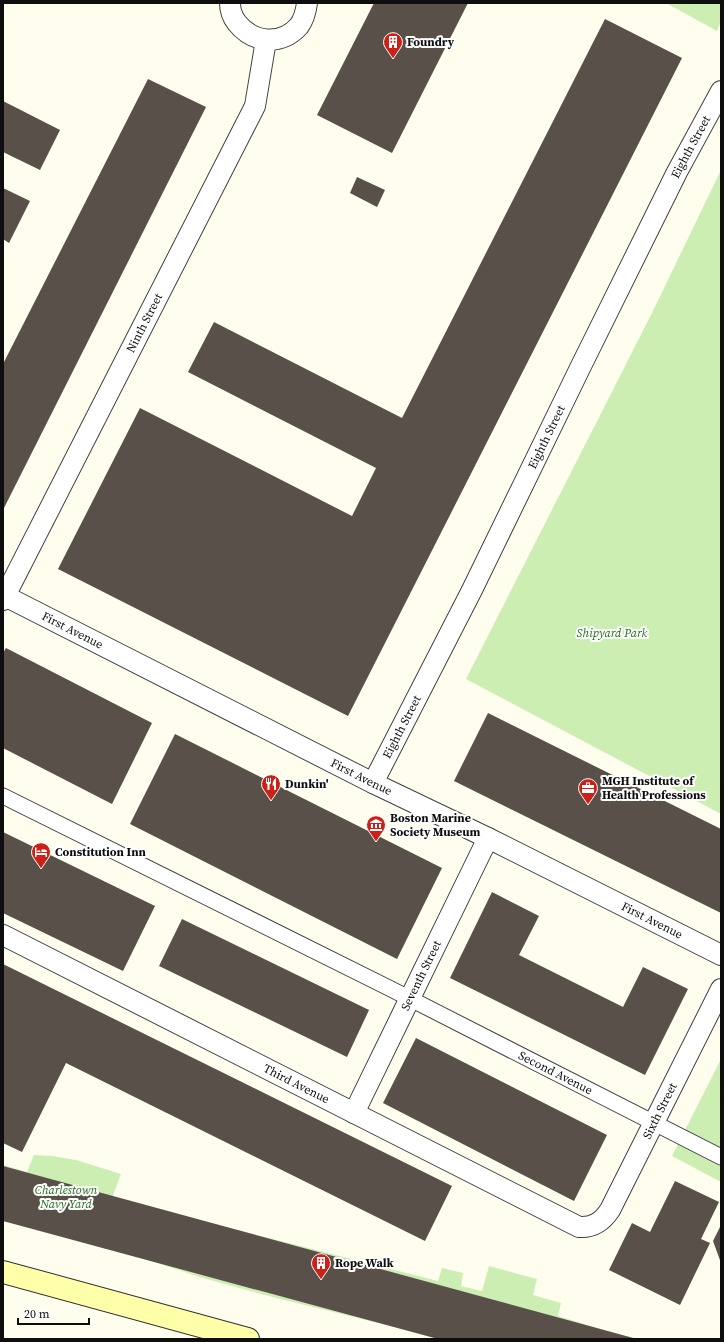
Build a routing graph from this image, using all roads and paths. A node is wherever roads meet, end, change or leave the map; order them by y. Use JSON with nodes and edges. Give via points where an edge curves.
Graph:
{"nodes":[{"id":1,"x":230,"y":3,"type":"edge"},
{"id":2,"x":307,"y":3,"type":"edge"},
{"id":3,"x":266,"y":40,"type":"junction"},
{"id":4,"x":721,"y":91,"type":"edge"},
{"id":5,"x":716,"y":112,"type":"edge"},
{"id":6,"x":4,"y":597,"type":"edge"},
{"id":7,"x":373,"y":783,"type":"junction"},
{"id":8,"x":3,"y":796,"type":"edge"},
{"id":9,"x":488,"y":838,"type":"junction"},
{"id":10,"x":3,"y":935,"type":"edge"},
{"id":11,"x":721,"y":955,"type":"edge"},
{"id":12,"x":721,"y":989,"type":"edge"},
{"id":13,"x":410,"y":999,"type":"junction"},
{"id":14,"x":354,"y":1113,"type":"junction"},
{"id":15,"x":654,"y":1123,"type":"junction"},
{"id":16,"x":721,"y":1157,"type":"edge"},
{"id":17,"x":591,"y":1226,"type":"joint"},
{"id":18,"x":3,"y":1272,"type":"edge"},
{"id":19,"x":248,"y":1339,"type":"edge"}],
"edges":[{"from":1,"to":3,"type":"street","via":[[242,30]]},
{"from":2,"to":3,"type":"street","via":[[299,25],[290,34],[279,39]]},
{"from":3,"to":6,"type":"street","name":"Ninth Street","via":[[255,106]]},
{"from":4,"to":5,"type":"street","name":"Eighth Street"},
{"from":5,"to":7,"type":"street","name":"Eighth Street","via":[[678,172],[472,590]]},
{"from":6,"to":7,"type":"street","name":"First Avenue"},
{"from":7,"to":9,"type":"street","name":"First Avenue"},
{"from":8,"to":13,"type":"street","name":"Second Avenue"},
{"from":9,"to":11,"type":"street","name":"First Avenue"},
{"from":9,"to":13,"type":"street","name":"Seventh Street"},
{"from":10,"to":14,"type":"street","name":"Third Avenue"},
{"from":12,"to":15,"type":"street","name":"Sixth Street"},
{"from":13,"to":14,"type":"street","name":"Seventh Street"},
{"from":13,"to":15,"type":"street","name":"Second Avenue"},
{"from":14,"to":17,"type":"street","name":"Third Avenue","via":[[573,1225]]},
{"from":15,"to":16,"type":"street","name":"Second Avenue"},
{"from":15,"to":17,"type":"street","name":"Sixth Street","via":[[610,1210],[601,1221]]},
{"from":18,"to":19,"type":"main road"}]}
